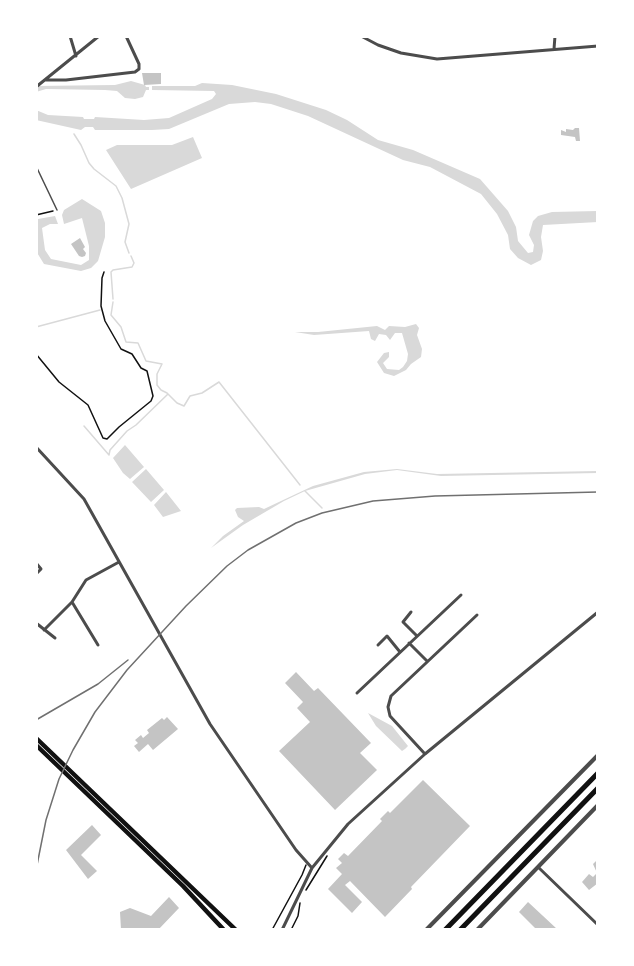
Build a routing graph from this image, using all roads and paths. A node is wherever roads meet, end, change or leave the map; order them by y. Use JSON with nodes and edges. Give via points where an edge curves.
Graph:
{"nodes":[{"id":1,"x":70,"y":36,"type":"edge"},
{"id":2,"x":99,"y":36,"type":"edge"},
{"id":3,"x":126,"y":36,"type":"edge"},
{"id":4,"x":362,"y":36,"type":"edge"},
{"id":5,"x":555,"y":36,"type":"edge"},
{"id":6,"x":598,"y":45,"type":"edge"},
{"id":7,"x":554,"y":49,"type":"junction"},
{"id":8,"x":76,"y":56,"type":"junction"},
{"id":9,"x":46,"y":80,"type":"junction"},
{"id":10,"x":36,"y":87,"type":"edge"},
{"id":11,"x":36,"y":166,"type":"edge"},
{"id":12,"x":57,"y":210,"type":"joint"},
{"id":13,"x":36,"y":216,"type":"edge"},
{"id":14,"x":104,"y":272,"type":"dead end"},
{"id":15,"x":36,"y":354,"type":"edge"},
{"id":16,"x":36,"y":447,"type":"edge"},
{"id":17,"x":119,"y":562,"type":"junction"},
{"id":18,"x":36,"y":563,"type":"edge"},
{"id":19,"x":36,"y":574,"type":"edge"},
{"id":20,"x":461,"y":595,"type":"dead end"},
{"id":21,"x":72,"y":602,"type":"junction"},
{"id":22,"x":411,"y":612,"type":"dead end"},
{"id":23,"x":598,"y":612,"type":"edge"},
{"id":24,"x":477,"y":615,"type":"dead end"},
{"id":25,"x":36,"y":623,"type":"edge"},
{"id":26,"x":44,"y":630,"type":"junction"},
{"id":27,"x":417,"y":636,"type":"junction"},
{"id":28,"x":55,"y":638,"type":"dead end"},
{"id":29,"x":409,"y":643,"type":"junction"},
{"id":30,"x":98,"y":645,"type":"dead end"},
{"id":31,"x":378,"y":645,"type":"dead end"},
{"id":32,"x":400,"y":652,"type":"junction"},
{"id":33,"x":427,"y":662,"type":"junction"},
{"id":34,"x":357,"y":693,"type":"dead end"},
{"id":35,"x":36,"y":738,"type":"edge"},
{"id":36,"x":36,"y":745,"type":"edge"},
{"id":37,"x":424,"y":754,"type":"junction"},
{"id":38,"x":598,"y":755,"type":"edge"},
{"id":39,"x":598,"y":773,"type":"edge"},
{"id":40,"x":598,"y":788,"type":"edge"},
{"id":41,"x":598,"y":806,"type":"edge"},
{"id":42,"x":322,"y":866,"type":"dead end"},
{"id":43,"x":538,"y":867,"type":"junction"},
{"id":44,"x":303,"y":868,"type":"dead end"},
{"id":45,"x":312,"y":868,"type":"junction"},
{"id":46,"x":305,"y":892,"type":"dead end"},
{"id":47,"x":300,"y":902,"type":"dead end"},
{"id":48,"x":598,"y":925,"type":"edge"},
{"id":49,"x":224,"y":930,"type":"edge"},
{"id":50,"x":236,"y":930,"type":"edge"},
{"id":51,"x":272,"y":930,"type":"edge"},
{"id":52,"x":282,"y":930,"type":"edge"},
{"id":53,"x":291,"y":930,"type":"edge"},
{"id":54,"x":426,"y":930,"type":"edge"},
{"id":55,"x":445,"y":930,"type":"edge"},
{"id":56,"x":460,"y":930,"type":"edge"},
{"id":57,"x":477,"y":930,"type":"edge"}],
"edges":[{"from":1,"to":8,"type":"street"},
{"from":2,"to":8,"type":"street"},
{"from":3,"to":9,"type":"street","via":[[139,64],[135,72]]},
{"from":4,"to":7,"type":"street","via":[[401,54],[427,59]]},
{"from":5,"to":7,"type":"street"},
{"from":6,"to":7,"type":"street"},
{"from":8,"to":9,"type":"street"},
{"from":9,"to":10,"type":"street"},
{"from":11,"to":12,"type":"lane"},
{"from":12,"to":13,"type":"path"},
{"from":14,"to":15,"type":"path","via":[[101,306],[105,321],[121,348],[147,371],[151,401],[107,439],[103,438],[88,405],[59,382]]},
{"from":16,"to":17,"type":"street","via":[[84,499]]},
{"from":17,"to":21,"type":"street","via":[[86,580]]},
{"from":17,"to":45,"type":"street","via":[[210,724]]},
{"from":18,"to":19,"type":"street","via":[[41,568]]},
{"from":20,"to":27,"type":"street"},
{"from":21,"to":26,"type":"street"},
{"from":21,"to":30,"type":"street"},
{"from":22,"to":27,"type":"street","via":[[403,622]]},
{"from":23,"to":37,"type":"street"},
{"from":24,"to":33,"type":"street"},
{"from":25,"to":26,"type":"street"},
{"from":26,"to":28,"type":"street"},
{"from":27,"to":29,"type":"street"},
{"from":29,"to":32,"type":"street"},
{"from":29,"to":33,"type":"street"},
{"from":31,"to":32,"type":"street","via":[[387,636]]},
{"from":32,"to":34,"type":"street"},
{"from":33,"to":37,"type":"street","via":[[391,696],[388,707],[390,716]]},
{"from":35,"to":50,"type":"main road"},
{"from":36,"to":49,"type":"main road"},
{"from":37,"to":45,"type":"street","via":[[348,824]]},
{"from":38,"to":54,"type":"street"},
{"from":39,"to":55,"type":"highway"},
{"from":40,"to":56,"type":"highway"},
{"from":41,"to":43,"type":"street"},
{"from":42,"to":46,"type":"path"},
{"from":43,"to":48,"type":"street"},
{"from":43,"to":57,"type":"street"},
{"from":44,"to":51,"type":"path"},
{"from":45,"to":52,"type":"street"},
{"from":47,"to":53,"type":"path"}]}
